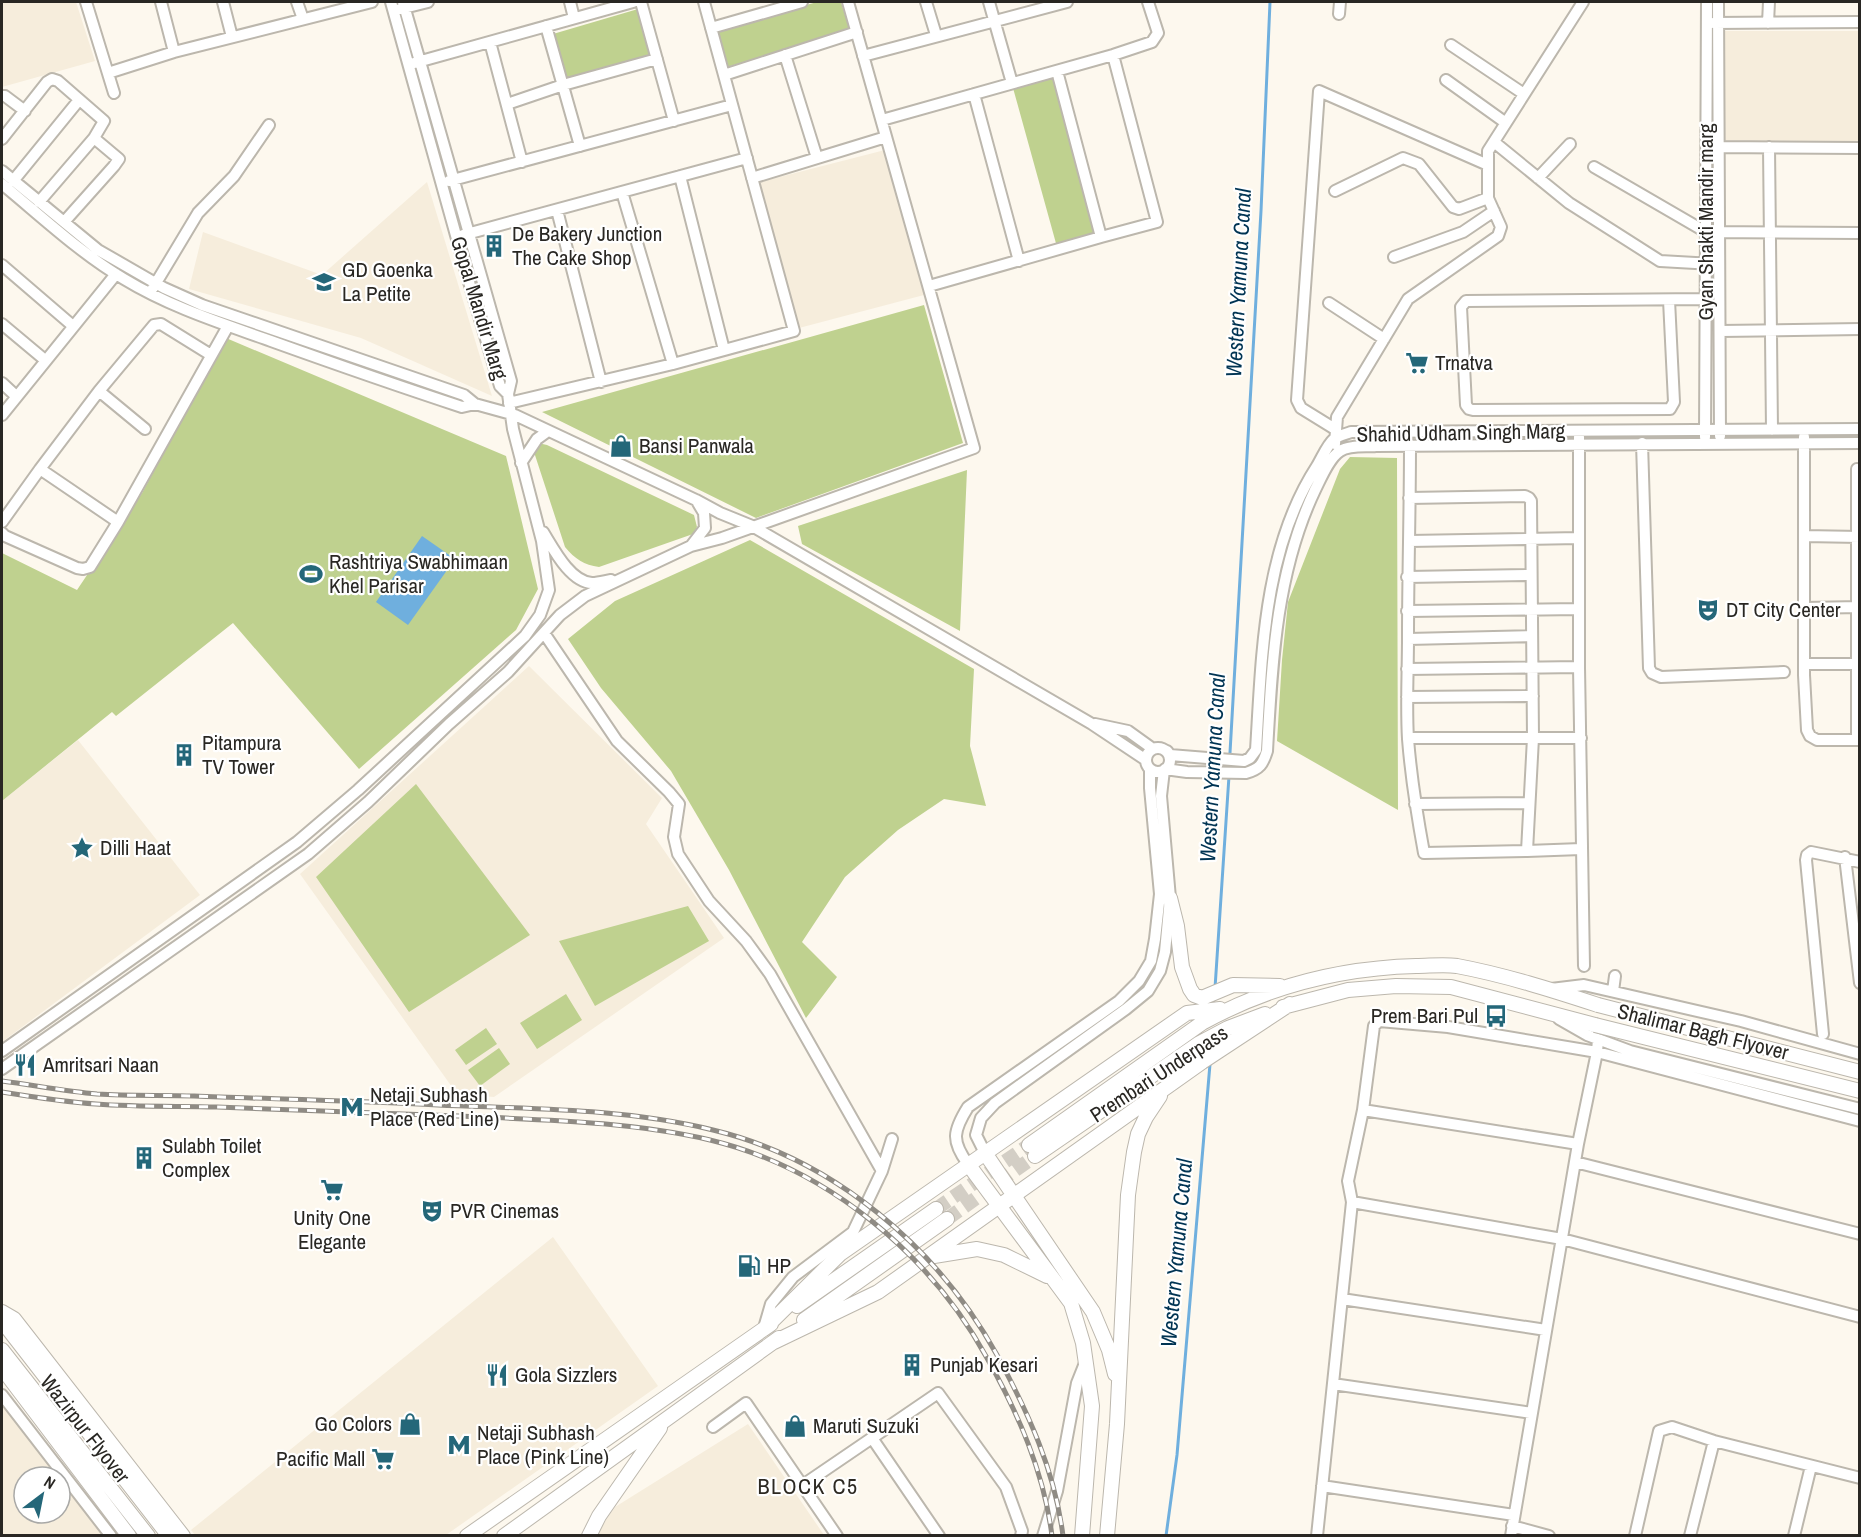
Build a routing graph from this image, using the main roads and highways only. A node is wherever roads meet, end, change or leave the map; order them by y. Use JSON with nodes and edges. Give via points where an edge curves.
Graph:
{"nodes":[{"id":1,"x":1170,"y":898,"type":"road end"},
{"id":2,"x":1287,"y":986,"type":"junction"},
{"id":3,"x":1290,"y":1004,"type":"junction"},
{"id":4,"x":1202,"y":1010,"type":"junction"},
{"id":5,"x":1860,"y":1072,"type":"edge"},
{"id":6,"x":1169,"y":1085,"type":"junction"},
{"id":7,"x":1860,"y":1091,"type":"edge"},
{"id":8,"x":985,"y":1153,"type":"junction"},
{"id":9,"x":968,"y":1164,"type":"junction"},
{"id":10,"x":1014,"y":1196,"type":"junction"},
{"id":11,"x":999,"y":1206,"type":"junction"},
{"id":12,"x":936,"y":1209,"type":"tunnel mouth"},
{"id":13,"x":947,"y":1219,"type":"tunnel mouth"},
{"id":14,"x":928,"y":1257,"type":"junction"},
{"id":15,"x":1056,"y":1281,"type":"junction"},
{"id":16,"x":2,"y":1312,"type":"edge"},
{"id":17,"x":5,"y":1326,"type":"edge"},
{"id":18,"x":764,"y":1329,"type":"junction"},
{"id":19,"x":774,"y":1342,"type":"junction"},
{"id":20,"x":2,"y":1350,"type":"edge"},
{"id":21,"x":2,"y":1368,"type":"edge"},
{"id":22,"x":1118,"y":1386,"type":"junction"},
{"id":23,"x":666,"y":1419,"type":"junction"},
{"id":24,"x":129,"y":1536,"type":"edge"},
{"id":25,"x":148,"y":1536,"type":"edge"},
{"id":26,"x":169,"y":1536,"type":"edge"},
{"id":27,"x":183,"y":1536,"type":"edge"},
{"id":28,"x":467,"y":1536,"type":"edge"},
{"id":29,"x":504,"y":1536,"type":"edge"},
{"id":30,"x":589,"y":1536,"type":"edge"},
{"id":31,"x":1082,"y":1536,"type":"edge"},
{"id":32,"x":1107,"y":1536,"type":"edge"}],
"edges":[{"from":1,"to":4,"type":"main road","via":[[1182,966]]},
{"from":2,"to":4,"type":"main road","name":"Prembari Underpass","via":[[1229,1008]]},
{"from":2,"to":4,"type":"main road","via":[[1233,985]]},
{"from":2,"to":5,"type":"main road","name":"Shalimar Bagh Flyover","bridge":true,"via":[[1370,969],[1455,965]]},
{"from":3,"to":4,"type":"main road","name":"Prembari Underpass","via":[[1198,1044],[1032,1150]]},
{"from":3,"to":6,"type":"main road"},
{"from":3,"to":7,"type":"main road","name":"Shalimar Bagh Flyover","bridge":true,"via":[[1348,990],[1451,987],[1549,1013],[1596,1032]]},
{"from":4,"to":8,"type":"main road","via":[[1187,1013]]},
{"from":6,"to":10,"type":"main road"},
{"from":6,"to":22,"type":"main road","via":[[1146,1117],[1134,1152],[1128,1195]]},
{"from":8,"to":9,"type":"main road"},
{"from":8,"to":10,"type":"main road"},
{"from":9,"to":11,"type":"main road"},
{"from":9,"to":18,"type":"main road","via":[[840,1254]]},
{"from":10,"to":11,"type":"main road"},
{"from":10,"to":22,"type":"main road","via":[[1093,1311]]},
{"from":11,"to":14,"type":"main road"},
{"from":11,"to":15,"type":"main road"},
{"from":12,"to":18,"type":"main road"},
{"from":13,"to":19,"type":"main road"},
{"from":14,"to":15,"type":"main road","via":[[977,1249],[1004,1255]]},
{"from":14,"to":19,"type":"main road","via":[[878,1292]]},
{"from":15,"to":31,"type":"main road","via":[[1071,1303],[1083,1343],[1092,1406]]},
{"from":16,"to":27,"type":"main road","via":[[14,1318]]},
{"from":17,"to":26,"type":"main road","name":"Wazirpur Flyover"},
{"from":18,"to":28,"type":"main road"},
{"from":19,"to":23,"type":"main road"},
{"from":20,"to":25,"type":"main road","name":"Wazirpur Flyover"},
{"from":21,"to":24,"type":"main road"},
{"from":22,"to":32,"type":"main road"},
{"from":23,"to":29,"type":"main road"},
{"from":23,"to":30,"type":"main road","via":[[598,1516]]}]}
